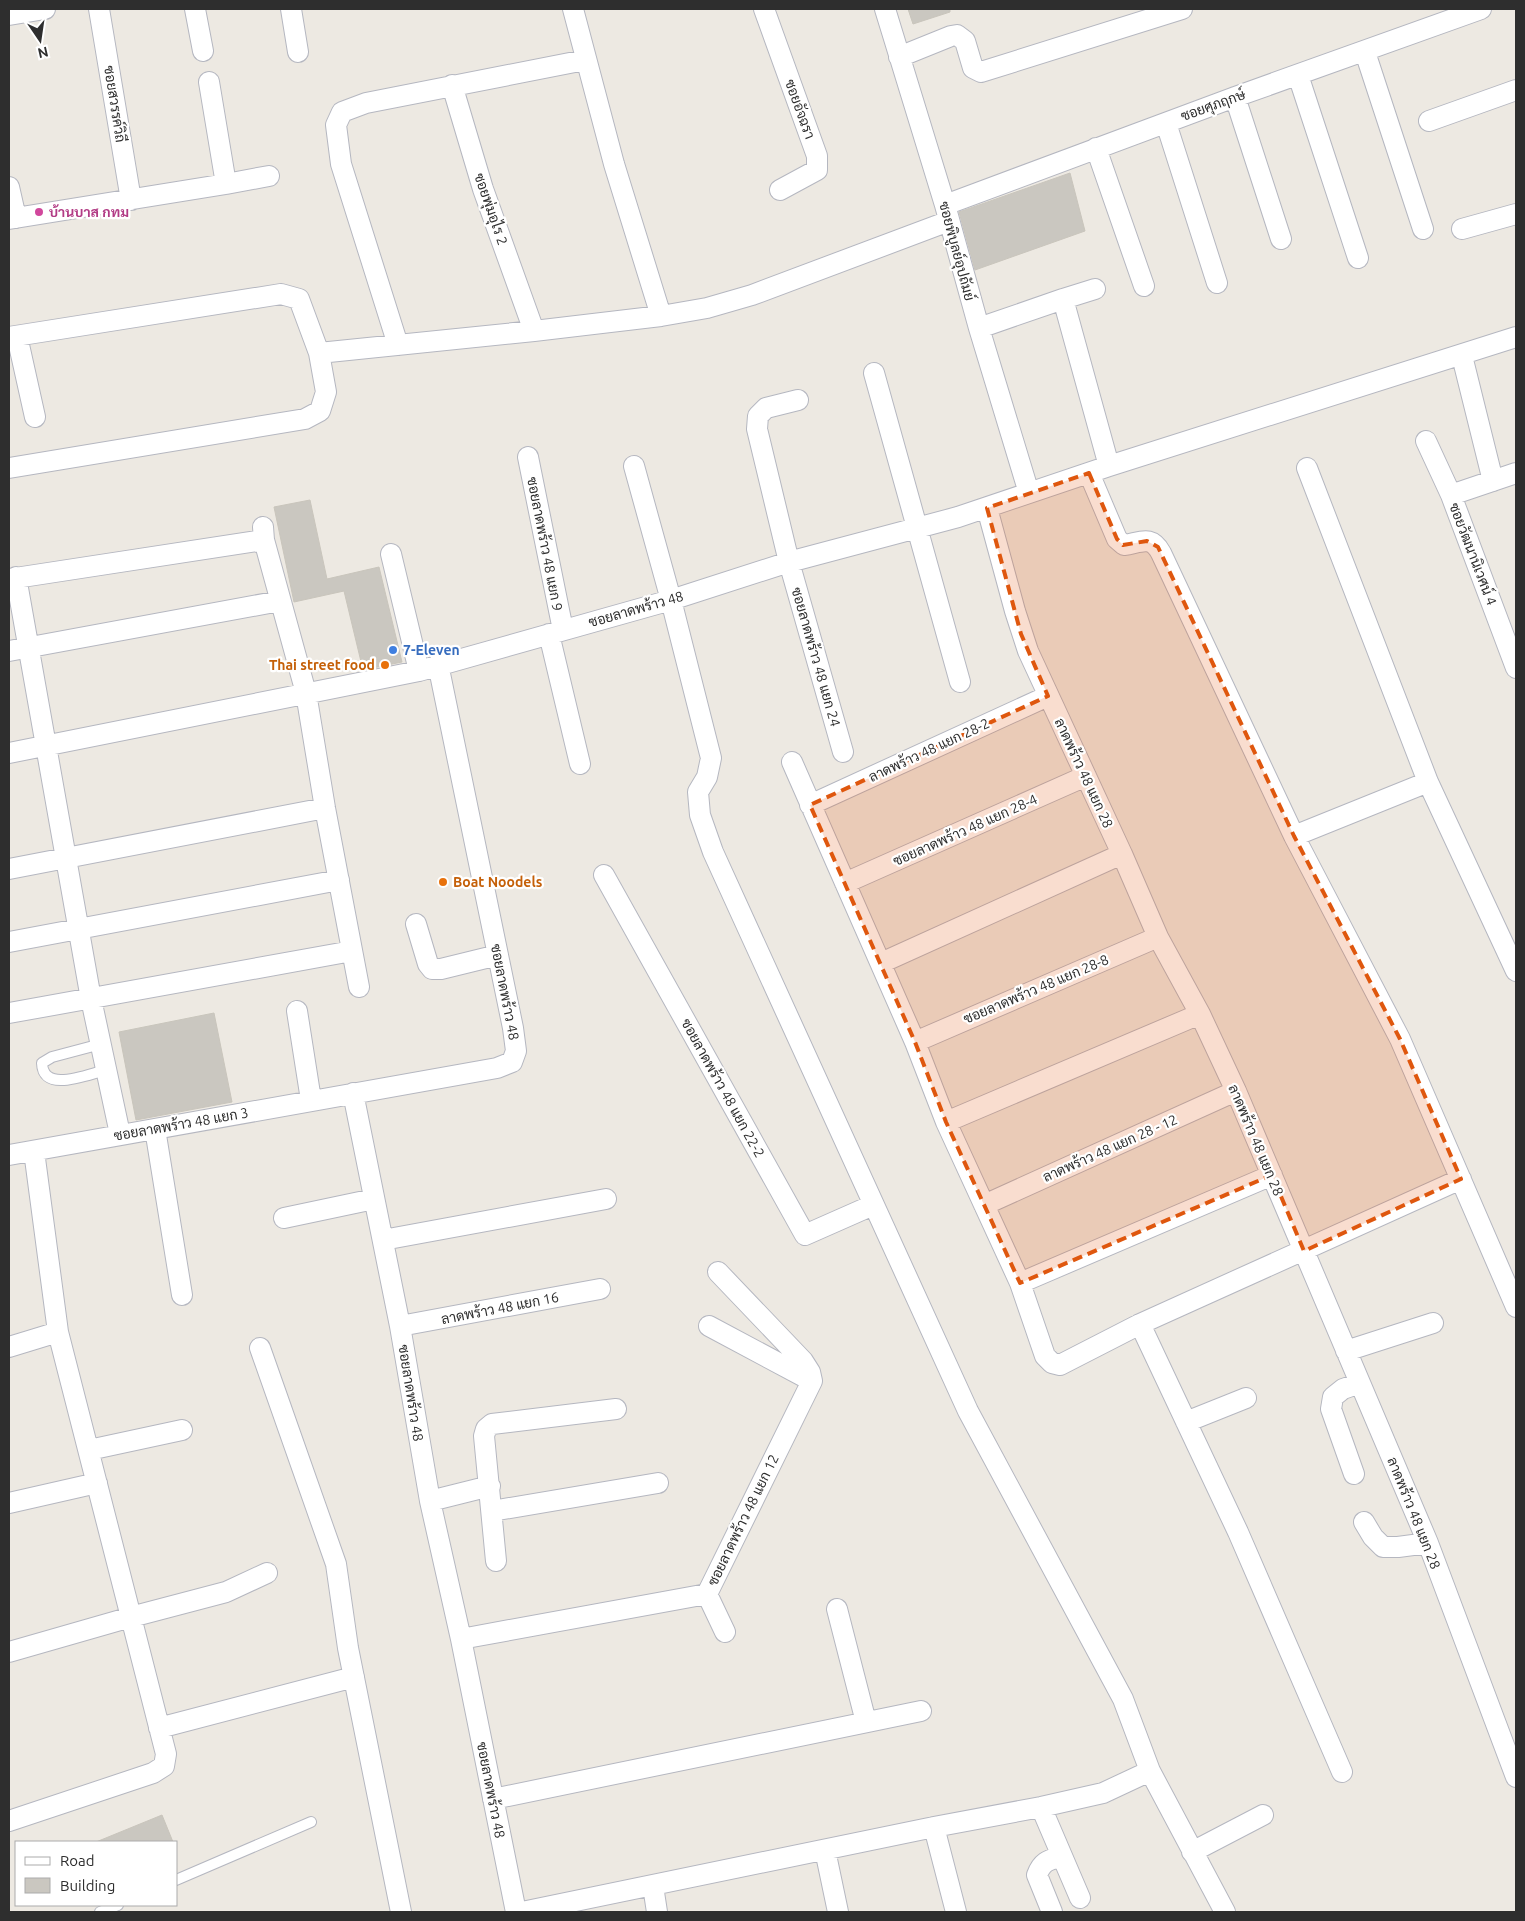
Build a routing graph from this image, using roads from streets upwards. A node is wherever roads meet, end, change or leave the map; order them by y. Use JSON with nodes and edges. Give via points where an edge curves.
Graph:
{"nodes":[{"id":1,"x":45,"y":9,"type":"edge"},
{"id":2,"x":99,"y":9,"type":"edge"},
{"id":3,"x":195,"y":9,"type":"edge"},
{"id":4,"x":291,"y":9,"type":"edge"},
{"id":5,"x":573,"y":9,"type":"edge"},
{"id":6,"x":764,"y":9,"type":"edge"},
{"id":7,"x":885,"y":9,"type":"edge"},
{"id":8,"x":1182,"y":9,"type":"edge"},
{"id":9,"x":1481,"y":9,"type":"edge"},
{"id":10,"x":9,"y":15,"type":"edge"},
{"id":11,"x":203,"y":51,"type":"dead end"},
{"id":12,"x":298,"y":52,"type":"dead end"},
{"id":13,"x":1365,"y":52,"type":"junction"},
{"id":14,"x":899,"y":57,"type":"junction"},
{"id":15,"x":585,"y":60,"type":"junction"},
{"id":16,"x":1298,"y":75,"type":"junction"},
{"id":17,"x":209,"y":82,"type":"dead end"},
{"id":18,"x":452,"y":85,"type":"junction"},
{"id":19,"x":1516,"y":90,"type":"edge"},
{"id":20,"x":1235,"y":97,"type":"junction"},
{"id":21,"x":1429,"y":121,"type":"dead end"},
{"id":22,"x":1166,"y":122,"type":"junction"},
{"id":23,"x":1096,"y":148,"type":"junction"},
{"id":24,"x":269,"y":176,"type":"dead end"},
{"id":25,"x":226,"y":184,"type":"junction"},
{"id":26,"x":9,"y":186,"type":"edge"},
{"id":27,"x":780,"y":190,"type":"dead end"},
{"id":28,"x":130,"y":200,"type":"junction"},
{"id":29,"x":947,"y":213,"type":"junction"},
{"id":30,"x":1516,"y":214,"type":"edge"},
{"id":31,"x":12,"y":218,"type":"edge"},
{"id":32,"x":1423,"y":229,"type":"dead end"},
{"id":33,"x":1462,"y":230,"type":"dead end"},
{"id":34,"x":1282,"y":239,"type":"dead end"},
{"id":35,"x":1358,"y":258,"type":"dead end"},
{"id":36,"x":1217,"y":283,"type":"dead end"},
{"id":37,"x":1144,"y":286,"type":"dead end"},
{"id":38,"x":1096,"y":290,"type":"dead end"},
{"id":39,"x":1063,"y":299,"type":"junction"},
{"id":40,"x":661,"y":316,"type":"junction"},
{"id":41,"x":979,"y":328,"type":"junction"},
{"id":42,"x":534,"y":331,"type":"junction"},
{"id":43,"x":13,"y":337,"type":"edge"},
{"id":44,"x":1516,"y":338,"type":"edge"},
{"id":45,"x":398,"y":345,"type":"junction"},
{"id":46,"x":319,"y":353,"type":"junction"},
{"id":47,"x":1462,"y":356,"type":"junction"},
{"id":48,"x":874,"y":373,"type":"dead end"},
{"id":49,"x":798,"y":400,"type":"dead end"},
{"id":50,"x":35,"y":417,"type":"dead end"},
{"id":51,"x":1426,"y":441,"type":"dead end"},
{"id":52,"x":528,"y":457,"type":"dead end"},
{"id":53,"x":634,"y":466,"type":"dead end"},
{"id":54,"x":1110,"y":466,"type":"junction"},
{"id":55,"x":9,"y":468,"type":"edge"},
{"id":56,"x":1307,"y":468,"type":"dead end"},
{"id":57,"x":1089,"y":472,"type":"junction"},
{"id":58,"x":1516,"y":473,"type":"edge"},
{"id":59,"x":1494,"y":481,"type":"junction"},
{"id":60,"x":1028,"y":493,"type":"junction"},
{"id":61,"x":1451,"y":495,"type":"junction"},
{"id":62,"x":987,"y":508,"type":"junction"},
{"id":63,"x":916,"y":529,"type":"junction"},
{"id":64,"x":391,"y":554,"type":"dead end"},
{"id":65,"x":789,"y":562,"type":"junction"},
{"id":66,"x":13,"y":578,"type":"edge"},
{"id":67,"x":671,"y":600,"type":"junction"},
{"id":68,"x":280,"y":601,"type":"junction"},
{"id":69,"x":556,"y":632,"type":"junction"},
{"id":70,"x":29,"y":648,"type":"junction"},
{"id":71,"x":9,"y":651,"type":"edge"},
{"id":72,"x":438,"y":664,"type":"junction"},
{"id":73,"x":1516,"y":668,"type":"edge"},
{"id":74,"x":418,"y":670,"type":"junction"},
{"id":75,"x":960,"y":682,"type":"dead end"},
{"id":76,"x":306,"y":693,"type":"junction"},
{"id":77,"x":1048,"y":696,"type":"junction"},
{"id":78,"x":47,"y":746,"type":"junction"},
{"id":79,"x":843,"y":752,"type":"dead end"},
{"id":80,"x":9,"y":753,"type":"edge"},
{"id":81,"x":792,"y":762,"type":"dead end"},
{"id":82,"x":580,"y":764,"type":"dead end"},
{"id":83,"x":1086,"y":776,"type":"junction"},
{"id":84,"x":1428,"y":782,"type":"junction"},
{"id":85,"x":810,"y":805,"type":"junction"},
{"id":86,"x":325,"y":808,"type":"junction"},
{"id":87,"x":1294,"y":836,"type":"junction"},
{"id":88,"x":1122,"y":854,"type":"junction"},
{"id":89,"x":66,"y":859,"type":"junction"},
{"id":90,"x":9,"y":869,"type":"edge"},
{"id":91,"x":604,"y":875,"type":"dead end"},
{"id":92,"x":338,"y":880,"type":"junction"},
{"id":93,"x":845,"y":883,"type":"junction"},
{"id":94,"x":416,"y":924,"type":"dead end"},
{"id":95,"x":79,"y":928,"type":"junction"},
{"id":96,"x":1158,"y":937,"type":"junction"},
{"id":97,"x":9,"y":942,"type":"edge"},
{"id":98,"x":352,"y":950,"type":"junction"},
{"id":99,"x":498,"y":955,"type":"junction"},
{"id":100,"x":881,"y":963,"type":"junction"},
{"id":101,"x":1516,"y":971,"type":"edge"},
{"id":102,"x":358,"y":986,"type":"dead end"},
{"id":103,"x":91,"y":999,"type":"junction"},
{"id":104,"x":297,"y":1011,"type":"dead end"},
{"id":105,"x":9,"y":1013,"type":"edge"},
{"id":106,"x":1200,"y":1014,"type":"junction"},
{"id":107,"x":915,"y":1042,"type":"junction"},
{"id":108,"x":1236,"y":1091,"type":"junction"},
{"id":109,"x":353,"y":1093,"type":"junction"},
{"id":110,"x":311,"y":1100,"type":"junction"},
{"id":111,"x":946,"y":1122,"type":"junction"},
{"id":112,"x":155,"y":1129,"type":"junction"},
{"id":113,"x":120,"y":1134,"type":"junction"},
{"id":114,"x":34,"y":1151,"type":"junction"},
{"id":115,"x":9,"y":1155,"type":"edge"},
{"id":116,"x":1272,"y":1175,"type":"junction"},
{"id":117,"x":1461,"y":1179,"type":"junction"},
{"id":118,"x":374,"y":1199,"type":"junction"},
{"id":119,"x":606,"y":1199,"type":"dead end"},
{"id":120,"x":873,"y":1205,"type":"junction"},
{"id":121,"x":984,"y":1205,"type":"junction"},
{"id":122,"x":284,"y":1218,"type":"dead end"},
{"id":123,"x":383,"y":1240,"type":"junction"},
{"id":124,"x":1304,"y":1251,"type":"junction"},
{"id":125,"x":718,"y":1272,"type":"dead end"},
{"id":126,"x":1020,"y":1283,"type":"junction"},
{"id":127,"x":1512,"y":1283,"type":"edge"},
{"id":128,"x":600,"y":1289,"type":"dead end"},
{"id":129,"x":182,"y":1294,"type":"dead end"},
{"id":130,"x":1516,"y":1307,"type":"edge"},
{"id":131,"x":1433,"y":1323,"type":"dead end"},
{"id":132,"x":1140,"y":1324,"type":"junction"},
{"id":133,"x":400,"y":1326,"type":"junction"},
{"id":134,"x":709,"y":1326,"type":"dead end"},
{"id":135,"x":58,"y":1332,"type":"junction"},
{"id":136,"x":9,"y":1347,"type":"edge"},
{"id":137,"x":260,"y":1348,"type":"dead end"},
{"id":138,"x":1346,"y":1351,"type":"junction"},
{"id":139,"x":812,"y":1381,"type":"junction"},
{"id":140,"x":1360,"y":1383,"type":"junction"},
{"id":141,"x":1246,"y":1398,"type":"dead end"},
{"id":142,"x":616,"y":1409,"type":"dead end"},
{"id":143,"x":1186,"y":1422,"type":"junction"},
{"id":144,"x":182,"y":1430,"type":"dead end"},
{"id":145,"x":88,"y":1450,"type":"junction"},
{"id":146,"x":1354,"y":1474,"type":"dead end"},
{"id":147,"x":97,"y":1483,"type":"junction"},
{"id":148,"x":658,"y":1483,"type":"dead end"},
{"id":149,"x":490,"y":1486,"type":"junction"},
{"id":150,"x":430,"y":1501,"type":"junction"},
{"id":151,"x":9,"y":1503,"type":"edge"},
{"id":152,"x":492,"y":1511,"type":"junction"},
{"id":153,"x":1364,"y":1522,"type":"dead end"},
{"id":154,"x":1428,"y":1543,"type":"junction"},
{"id":155,"x":496,"y":1561,"type":"dead end"},
{"id":156,"x":268,"y":1573,"type":"dead end"},
{"id":157,"x":707,"y":1594,"type":"junction"},
{"id":158,"x":837,"y":1609,"type":"dead end"},
{"id":159,"x":131,"y":1617,"type":"junction"},
{"id":160,"x":725,"y":1632,"type":"dead end"},
{"id":161,"x":461,"y":1639,"type":"junction"},
{"id":162,"x":9,"y":1652,"type":"edge"},
{"id":163,"x":354,"y":1677,"type":"junction"},
{"id":164,"x":921,"y":1711,"type":"dead end"},
{"id":165,"x":866,"y":1722,"type":"junction"},
{"id":166,"x":158,"y":1728,"type":"junction"},
{"id":167,"x":1150,"y":1771,"type":"junction"},
{"id":168,"x":1342,"y":1772,"type":"dead end"},
{"id":169,"x":1516,"y":1777,"type":"edge"},
{"id":170,"x":493,"y":1799,"type":"junction"},
{"id":171,"x":1041,"y":1807,"type":"junction"},
{"id":172,"x":1263,"y":1815,"type":"dead end"},
{"id":173,"x":9,"y":1821,"type":"edge"},
{"id":174,"x":934,"y":1827,"type":"junction"},
{"id":175,"x":825,"y":1850,"type":"junction"},
{"id":176,"x":1192,"y":1852,"type":"junction"},
{"id":177,"x":1062,"y":1856,"type":"junction"},
{"id":178,"x":653,"y":1886,"type":"junction"},
{"id":179,"x":1080,"y":1898,"type":"dead end"},
{"id":180,"x":400,"y":1912,"type":"edge"},
{"id":181,"x":516,"y":1912,"type":"edge"},
{"id":182,"x":522,"y":1912,"type":"edge"},
{"id":183,"x":657,"y":1912,"type":"edge"},
{"id":184,"x":838,"y":1912,"type":"edge"},
{"id":185,"x":956,"y":1912,"type":"edge"},
{"id":186,"x":1052,"y":1912,"type":"edge"},
{"id":187,"x":1225,"y":1912,"type":"edge"}],
"edges":[{"from":1,"to":10,"type":"street"},
{"from":2,"to":28,"type":"street","name":"ซอยสวรรค์วิถี"},
{"from":3,"to":11,"type":"street"},
{"from":4,"to":12,"type":"street"},
{"from":5,"to":15,"type":"street"},
{"from":6,"to":27,"type":"street","name":"ซอยอัจฉรา","via":[[818,164],[817,170]]},
{"from":7,"to":14,"type":"street","name":"ซอยพิบูลย์อุปถัมย์"},
{"from":8,"to":14,"type":"street","via":[[981,72],[972,68],[965,41],[957,35]]},
{"from":9,"to":13,"type":"street","name":"ซอยศุภฤกษ์"},
{"from":13,"to":16,"type":"street","name":"ซอยศุภฤกษ์"},
{"from":13,"to":32,"type":"street"},
{"from":14,"to":29,"type":"street","name":"ซอยพิบูลย์อุปถัมย์"},
{"from":15,"to":18,"type":"street"},
{"from":15,"to":40,"type":"street"},
{"from":16,"to":20,"type":"street","name":"ซอยศุภฤกษ์"},
{"from":16,"to":35,"type":"street"},
{"from":17,"to":25,"type":"street"},
{"from":18,"to":42,"type":"street","name":"ซอยพุ่มอุไร 2","via":[[483,189]]},
{"from":18,"to":45,"type":"street","via":[[366,103],[342,112],[336,125],[341,164]]},
{"from":19,"to":21,"type":"street"},
{"from":20,"to":22,"type":"street","name":"ซอยศุภฤกษ์"},
{"from":20,"to":34,"type":"street"},
{"from":22,"to":23,"type":"street","name":"ซอยศุภฤกษ์"},
{"from":22,"to":36,"type":"street"},
{"from":23,"to":29,"type":"street","name":"ซอยศุภฤกษ์"},
{"from":23,"to":37,"type":"street"},
{"from":24,"to":25,"type":"street"},
{"from":25,"to":28,"type":"street"},
{"from":26,"to":31,"type":"street"},
{"from":28,"to":31,"type":"street"},
{"from":29,"to":40,"type":"street","name":"ซอยศุภฤกษ์","via":[[752,295],[707,308]]},
{"from":29,"to":41,"type":"street","name":"ซอยพิบูลย์อุปถัมย์"},
{"from":30,"to":33,"type":"street"},
{"from":38,"to":39,"type":"street"},
{"from":39,"to":41,"type":"street"},
{"from":39,"to":54,"type":"street"},
{"from":40,"to":42,"type":"street","name":"ซอยศุภฤกษ์"},
{"from":41,"to":60,"type":"street","name":"ซอยพิบูลย์อุปถัมย์"},
{"from":42,"to":45,"type":"street","name":"ซอยศุภฤกษ์"},
{"from":43,"to":46,"type":"street","via":[[281,294],[300,299]]},
{"from":43,"to":50,"type":"street"},
{"from":44,"to":47,"type":"street","name":"ซอยลาดพร้าว 48"},
{"from":45,"to":46,"type":"street","name":"ซอยศุภฤกษ์"},
{"from":46,"to":55,"type":"street","via":[[326,392],[320,411],[305,419]]},
{"from":47,"to":54,"type":"street","name":"ซอยลาดพร้าว 48"},
{"from":47,"to":59,"type":"street"},
{"from":48,"to":63,"type":"street"},
{"from":49,"to":65,"type":"street","name":"ซอยลาดพร้าว 48 แยก 24","via":[[766,408],[758,416],[757,429]]},
{"from":51,"to":61,"type":"street","name":"ซอยวัฒนานิเวศน์ 4"},
{"from":52,"to":69,"type":"street","name":"ซอยลาดพร้าว 48 แยก 9"},
{"from":53,"to":67,"type":"street"},
{"from":54,"to":57,"type":"street","name":"ซอยลาดพร้าว 48"},
{"from":56,"to":84,"type":"street"},
{"from":57,"to":60,"type":"street","name":"ซอยลาดพร้าว 48"},
{"from":57,"to":87,"type":"street","via":[[1117,539],[1124,544],[1147,541],[1158,547]]},
{"from":58,"to":59,"type":"street"},
{"from":59,"to":61,"type":"street"},
{"from":60,"to":62,"type":"street","name":"ซอยลาดพร้าว 48"},
{"from":61,"to":73,"type":"street","name":"ซอยวัฒนานิเวศน์ 4"},
{"from":62,"to":63,"type":"street","name":"ซอยลาดพร้าว 48"},
{"from":62,"to":77,"type":"street","name":"ลาดพร้าว 48 แยก 28","via":[[1022,634]]},
{"from":63,"to":65,"type":"street","name":"ซอยลาดพร้าว 48"},
{"from":63,"to":75,"type":"street"},
{"from":64,"to":74,"type":"street"},
{"from":65,"to":67,"type":"street","name":"ซอยลาดพร้าว 48"},
{"from":65,"to":79,"type":"street","name":"ซอยลาดพร้าว 48 แยก 24"},
{"from":66,"to":68,"type":"street","via":[[264,533]]},
{"from":66,"to":70,"type":"street"},
{"from":67,"to":69,"type":"street","name":"ซอยลาดพร้าว 48"},
{"from":67,"to":120,"type":"street","via":[[711,758],[707,777],[698,792],[700,815],[713,852]]},
{"from":68,"to":70,"type":"street"},
{"from":68,"to":76,"type":"street"},
{"from":69,"to":72,"type":"street","name":"ซอยลาดพร้าว 48"},
{"from":69,"to":82,"type":"street","name":"ซอยลาดพร้าว 48 แยก 9"},
{"from":70,"to":71,"type":"street"},
{"from":70,"to":78,"type":"street"},
{"from":72,"to":74,"type":"street"},
{"from":72,"to":99,"type":"street","name":"ซอยลาดพร้าว 48"},
{"from":74,"to":76,"type":"street"},
{"from":76,"to":78,"type":"street"},
{"from":76,"to":86,"type":"street"},
{"from":77,"to":83,"type":"street","name":"ลาดพร้าว 48 แยก 28"},
{"from":77,"to":85,"type":"street","name":"ลาดพร้าว 48 แยก 28-2"},
{"from":78,"to":80,"type":"street"},
{"from":78,"to":89,"type":"street"},
{"from":81,"to":85,"type":"street"},
{"from":83,"to":88,"type":"street","name":"ลาดพร้าว 48 แยก 28"},
{"from":83,"to":93,"type":"street","name":"ซอยลาดพร้าว 48 แยก 28-4"},
{"from":84,"to":87,"type":"street"},
{"from":84,"to":101,"type":"street"},
{"from":85,"to":93,"type":"street"},
{"from":86,"to":89,"type":"street"},
{"from":86,"to":92,"type":"street"},
{"from":87,"to":117,"type":"street","via":[[1400,1039]]},
{"from":88,"to":96,"type":"street","name":"ลาดพร้าว 48 แยก 28"},
{"from":88,"to":100,"type":"street"},
{"from":89,"to":90,"type":"street"},
{"from":89,"to":95,"type":"street"},
{"from":91,"to":120,"type":"street","name":"ซอยลาดพร้าว 48 แยก 22-2","via":[[805,1235]]},
{"from":92,"to":95,"type":"street"},
{"from":92,"to":98,"type":"street"},
{"from":93,"to":100,"type":"street"},
{"from":94,"to":99,"type":"street","via":[[432,969]]},
{"from":95,"to":97,"type":"street"},
{"from":95,"to":103,"type":"street"},
{"from":96,"to":106,"type":"street","name":"ลาดพร้าว 48 แยก 28"},
{"from":96,"to":107,"type":"street","name":"ซอยลาดพร้าว 48 แยก 28-8"},
{"from":98,"to":102,"type":"street"},
{"from":98,"to":103,"type":"street"},
{"from":99,"to":109,"type":"street","name":"ซอยลาดพร้าว 48","via":[[516,1051],[512,1062],[497,1068]]},
{"from":100,"to":107,"type":"street"},
{"from":103,"to":105,"type":"street"},
{"from":103,"to":113,"type":"street"},
{"from":104,"to":110,"type":"street"},
{"from":106,"to":108,"type":"street","name":"ลาดพร้าว 48 แยก 28"},
{"from":106,"to":111,"type":"street"},
{"from":107,"to":111,"type":"street"},
{"from":108,"to":116,"type":"street","name":"ลาดพร้าว 48 แยก 28"},
{"from":108,"to":121,"type":"street","name":"ลาดพร้าว 48 แยก 28 - 12"},
{"from":109,"to":110,"type":"street","name":"ซอยลาดพร้าว 48 แยก 3"},
{"from":109,"to":118,"type":"street","name":"ซอยลาดพร้าว 48"},
{"from":110,"to":112,"type":"street","name":"ซอยลาดพร้าว 48 แยก 3"},
{"from":111,"to":121,"type":"street"},
{"from":112,"to":113,"type":"street","name":"ซอยลาดพร้าว 48 แยก 3"},
{"from":112,"to":129,"type":"street"},
{"from":113,"to":114,"type":"street","name":"ซอยลาดพร้าว 48 แยก 3"},
{"from":114,"to":115,"type":"street","name":"ซอยลาดพร้าว 48 แยก 3"},
{"from":114,"to":135,"type":"street"},
{"from":116,"to":124,"type":"street","name":"ลาดพร้าว 48 แยก 28"},
{"from":116,"to":126,"type":"street"},
{"from":117,"to":124,"type":"street"},
{"from":117,"to":127,"type":"street"},
{"from":118,"to":122,"type":"street"},
{"from":118,"to":123,"type":"street","name":"ซอยลาดพร้าว 48"},
{"from":119,"to":123,"type":"street"},
{"from":120,"to":167,"type":"street","via":[[968,1411],[1123,1699]]},
{"from":121,"to":126,"type":"street"},
{"from":123,"to":133,"type":"street","name":"ซอยลาดพร้าว 48"},
{"from":124,"to":132,"type":"street"},
{"from":124,"to":138,"type":"street","name":"ลาดพร้าว 48 แยก 28"},
{"from":125,"to":139,"type":"street","via":[[803,1361]]},
{"from":126,"to":132,"type":"street","via":[[1045,1356],[1052,1363],[1060,1365]]},
{"from":127,"to":130,"type":"street"},
{"from":128,"to":133,"type":"street","name":"ลาดพร้าว 48 แยก 16"},
{"from":131,"to":138,"type":"street"},
{"from":132,"to":143,"type":"street"},
{"from":133,"to":150,"type":"street","name":"ซอยลาดพร้าว 48"},
{"from":134,"to":139,"type":"street"},
{"from":135,"to":136,"type":"street"},
{"from":135,"to":145,"type":"street"},
{"from":137,"to":163,"type":"street","via":[[336,1564]]},
{"from":138,"to":140,"type":"street","name":"ลาดพร้าว 48 แยก 28"},
{"from":139,"to":157,"type":"street","name":"ซอยลาดพร้าว 48 แยก 12"},
{"from":140,"to":146,"type":"street","via":[[1333,1397],[1331,1409]]},
{"from":140,"to":154,"type":"street","name":"ลาดพร้าว 48 แยก 28"},
{"from":141,"to":143,"type":"street"},
{"from":142,"to":149,"type":"street","via":[[492,1424],[484,1436]]},
{"from":143,"to":168,"type":"street","via":[[1238,1532]]},
{"from":144,"to":145,"type":"street"},
{"from":145,"to":147,"type":"street"},
{"from":147,"to":151,"type":"street"},
{"from":147,"to":159,"type":"street"},
{"from":148,"to":152,"type":"street"},
{"from":149,"to":150,"type":"street"},
{"from":149,"to":152,"type":"street"},
{"from":150,"to":161,"type":"street","name":"ซอยลาดพร้าว 48"},
{"from":152,"to":155,"type":"street"},
{"from":153,"to":154,"type":"street","via":[[1383,1547]]},
{"from":154,"to":169,"type":"street","name":"ลาดพร้าว 48 แยก 28"},
{"from":156,"to":159,"type":"street","via":[[226,1592]]},
{"from":157,"to":160,"type":"street"},
{"from":157,"to":161,"type":"street","name":"ซอยลาดพร้าว 48 แยก 12"},
{"from":158,"to":165,"type":"street"},
{"from":159,"to":162,"type":"street"},
{"from":159,"to":166,"type":"street"},
{"from":161,"to":170,"type":"street","name":"ซอยลาดพร้าว 48"},
{"from":163,"to":166,"type":"street"},
{"from":163,"to":180,"type":"street"},
{"from":164,"to":165,"type":"street"},
{"from":165,"to":170,"type":"street"},
{"from":166,"to":173,"type":"street","via":[[166,1754],[164,1766],[153,1773]]},
{"from":167,"to":171,"type":"street","via":[[1103,1793]]},
{"from":167,"to":176,"type":"street"},
{"from":170,"to":181,"type":"street","name":"ซอยลาดพร้าว 48"},
{"from":171,"to":174,"type":"street"},
{"from":171,"to":177,"type":"street"},
{"from":172,"to":176,"type":"street"},
{"from":174,"to":175,"type":"street"},
{"from":174,"to":185,"type":"street"},
{"from":175,"to":178,"type":"street"},
{"from":175,"to":184,"type":"street"},
{"from":176,"to":187,"type":"street"},
{"from":177,"to":179,"type":"street"},
{"from":177,"to":186,"type":"street","via":[[1046,1861],[1037,1875]]},
{"from":178,"to":182,"type":"street"},
{"from":178,"to":183,"type":"street"}]}
